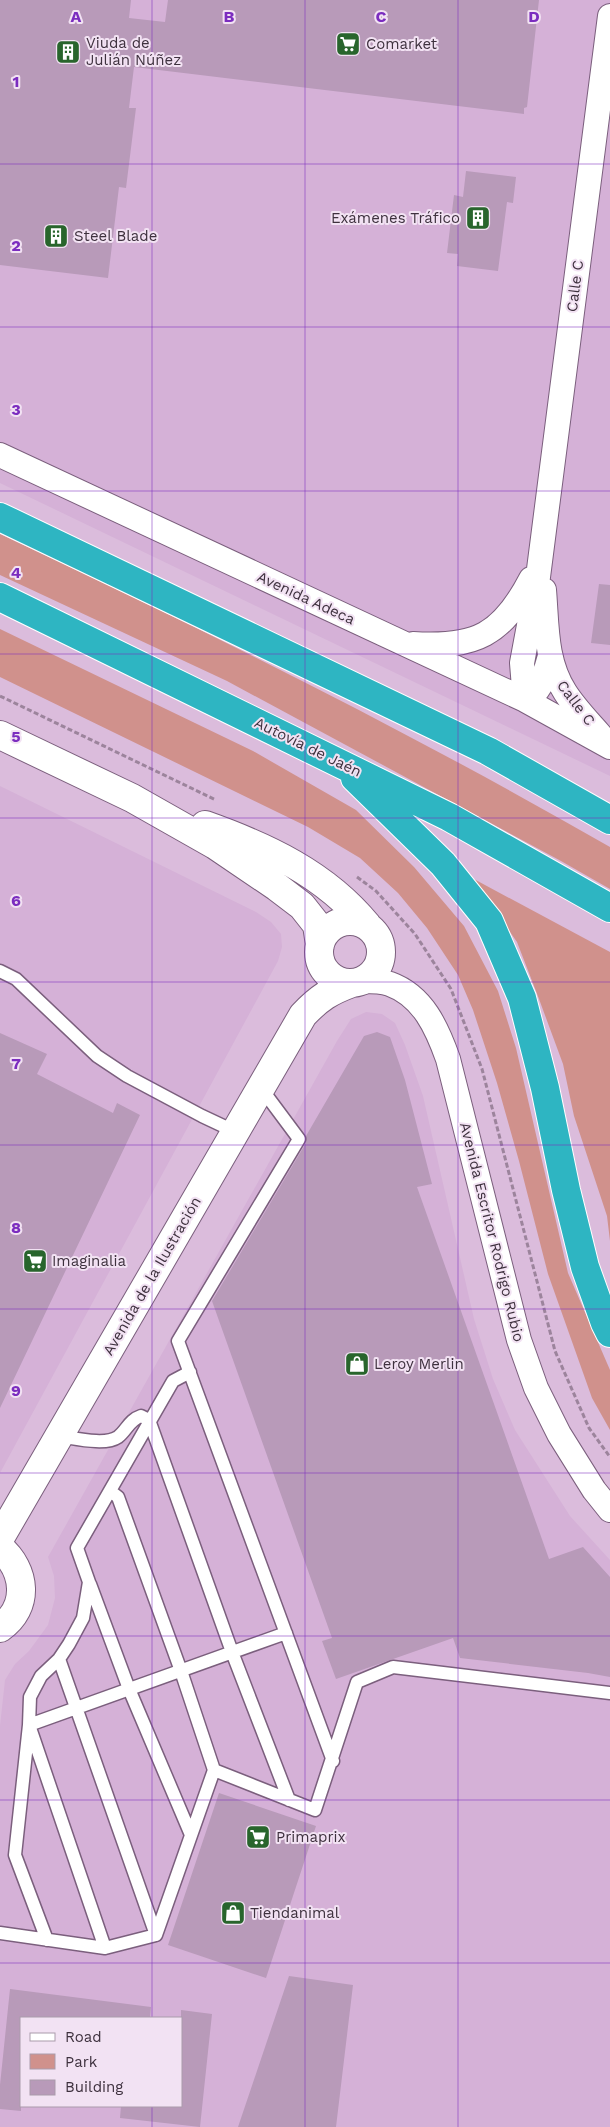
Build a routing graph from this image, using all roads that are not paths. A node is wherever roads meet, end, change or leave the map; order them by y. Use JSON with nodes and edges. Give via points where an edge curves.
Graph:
{"nodes":[{"id":1,"x":610,"y":16,"type":"edge"},
{"id":2,"x":0,"y":455,"type":"edge"},
{"id":3,"x":0,"y":517,"type":"edge"},
{"id":4,"x":540,"y":557,"type":"junction"},
{"id":5,"x":0,"y":597,"type":"edge"},
{"id":6,"x":402,"y":643,"type":"junction"},
{"id":7,"x":550,"y":656,"type":"junction"},
{"id":8,"x":525,"y":700,"type":"junction"},
{"id":9,"x":0,"y":735,"type":"edge"},
{"id":10,"x":610,"y":746,"type":"edge"},
{"id":11,"x":488,"y":751,"type":"junction"},
{"id":12,"x":337,"y":761,"type":"junction"},
{"id":13,"x":132,"y":798,"type":"junction"},
{"id":14,"x":610,"y":813,"type":"edge"},
{"id":15,"x":610,"y":820,"type":"edge"},
{"id":16,"x":610,"y":908,"type":"edge"},
{"id":17,"x":367,"y":925,"type":"junction"},
{"id":18,"x":320,"y":950,"type":"junction"},
{"id":19,"x":0,"y":971,"type":"edge"},
{"id":20,"x":357,"y":982,"type":"junction"},
{"id":21,"x":303,"y":1015,"type":"junction"},
{"id":22,"x":261,"y":1088,"type":"junction"},
{"id":23,"x":236,"y":1132,"type":"junction"},
{"id":24,"x":610,"y":1333,"type":"edge"},
{"id":25,"x":190,"y":1372,"type":"junction"},
{"id":26,"x":149,"y":1420,"type":"junction"},
{"id":27,"x":58,"y":1436,"type":"junction"},
{"id":28,"x":110,"y":1491,"type":"junction"},
{"id":29,"x":610,"y":1510,"type":"edge"},
{"id":30,"x":0,"y":1538,"type":"edge"},
{"id":31,"x":0,"y":1548,"type":"edge"},
{"id":32,"x":89,"y":1582,"type":"junction"},
{"id":33,"x":0,"y":1628,"type":"edge"},
{"id":34,"x":286,"y":1633,"type":"junction"},
{"id":35,"x":232,"y":1652,"type":"junction"},
{"id":36,"x":59,"y":1659,"type":"junction"},
{"id":37,"x":181,"y":1671,"type":"junction"},
{"id":38,"x":129,"y":1689,"type":"junction"},
{"id":39,"x":610,"y":1693,"type":"edge"},
{"id":40,"x":77,"y":1708,"type":"junction"},
{"id":41,"x":29,"y":1725,"type":"junction"},
{"id":42,"x":333,"y":1761,"type":"junction"},
{"id":43,"x":214,"y":1770,"type":"junction"},
{"id":44,"x":289,"y":1800,"type":"junction"},
{"id":45,"x":191,"y":1835,"type":"junction"},
{"id":46,"x":0,"y":1934,"type":"edge"},
{"id":47,"x":156,"y":1935,"type":"junction"},
{"id":48,"x":46,"y":1940,"type":"junction"},
{"id":49,"x":105,"y":1948,"type":"junction"}],
"edges":[{"from":1,"to":4,"type":"street","name":"Calle C"},
{"from":2,"to":6,"type":"street","name":"Avenida Adeca"},
{"from":3,"to":11,"type":"highway"},
{"from":4,"to":6,"type":"street","name":"Calle C","via":[[517,606],[485,634],[460,644]]},
{"from":4,"to":7,"type":"street","name":"Calle C"},
{"from":4,"to":8,"type":"street","name":"Calle C","via":[[522,662]]},
{"from":5,"to":12,"type":"highway","name":"Autovía de Jaén"},
{"from":6,"to":8,"type":"street","name":"Avenida Adeca"},
{"from":7,"to":8,"type":"street","name":"Calle C","via":[[535,695]]},
{"from":7,"to":10,"type":"street","name":"Calle C","via":[[565,693]]},
{"from":8,"to":10,"type":"street","name":"Avenida Adeca"},
{"from":9,"to":13,"type":"street"},
{"from":11,"to":14,"type":"highway"},
{"from":11,"to":15,"type":"highway"},
{"from":12,"to":16,"type":"highway","name":"Autovía de Jaén","via":[[450,817]]},
{"from":12,"to":24,"type":"highway","via":[[443,864],[488,921],[522,998],[585,1266]]},
{"from":13,"to":17,"type":"street","via":[[270,851],[312,874],[351,905]]},
{"from":13,"to":18,"type":"street","via":[[214,845],[302,906],[317,925]]},
{"from":17,"to":18,"type":"street","via":[[357,921],[333,926],[325,933]]},
{"from":17,"to":20,"type":"street","via":[[380,941],[381,956],[375,970]]},
{"from":18,"to":20,"type":"street","via":[[326,972],[341,982]]},
{"from":18,"to":21,"type":"street","name":"Avenida de la Ilustración"},
{"from":19,"to":23,"type":"lane","via":[[16,979],[97,1056],[127,1076]]},
{"from":20,"to":21,"type":"street","name":"Avenida de la Ilustración","via":[[319,998]]},
{"from":20,"to":29,"type":"street","name":"Avenida Escritor Rodrigo Rubio","via":[[388,983],[402,990],[424,1009],[439,1033],[519,1340],[536,1388],[559,1434]]},
{"from":21,"to":22,"type":"street","name":"Avenida de la Ilustración"},
{"from":22,"to":23,"type":"street","name":"Avenida de la Ilustración"},
{"from":22,"to":25,"type":"lane","via":[[299,1139],[178,1341]]},
{"from":23,"to":27,"type":"street","name":"Avenida de la Ilustración"},
{"from":25,"to":26,"type":"lane","via":[[172,1381]]},
{"from":25,"to":34,"type":"lane"},
{"from":26,"to":27,"type":"lane","via":[[141,1416],[132,1419],[119,1436],[108,1442]]},
{"from":26,"to":28,"type":"lane"},
{"from":26,"to":35,"type":"lane"},
{"from":27,"to":30,"type":"street","name":"Avenida de la Ilustración"},
{"from":28,"to":32,"type":"lane","via":[[77,1548]]},
{"from":28,"to":37,"type":"lane","via":[[118,1497]]},
{"from":31,"to":33,"type":"street","via":[[11,1557],[20,1575],[22,1594],[15,1614]]},
{"from":32,"to":36,"type":"lane","via":[[83,1618]]},
{"from":32,"to":38,"type":"lane"},
{"from":34,"to":35,"type":"lane"},
{"from":34,"to":42,"type":"lane"},
{"from":35,"to":37,"type":"lane"},
{"from":35,"to":44,"type":"lane"},
{"from":36,"to":40,"type":"lane"},
{"from":36,"to":41,"type":"lane","via":[[40,1676],[30,1697]]},
{"from":37,"to":38,"type":"lane"},
{"from":37,"to":43,"type":"lane"},
{"from":38,"to":40,"type":"lane"},
{"from":38,"to":45,"type":"lane"},
{"from":39,"to":42,"type":"lane","via":[[393,1667],[357,1682]]},
{"from":40,"to":41,"type":"lane"},
{"from":40,"to":47,"type":"lane"},
{"from":41,"to":48,"type":"lane","via":[[15,1855]]},
{"from":41,"to":49,"type":"lane"},
{"from":42,"to":44,"type":"lane","via":[[315,1810]]},
{"from":43,"to":44,"type":"lane"},
{"from":43,"to":45,"type":"lane"},
{"from":45,"to":47,"type":"lane"},
{"from":46,"to":48,"type":"lane"},
{"from":47,"to":49,"type":"lane"},
{"from":48,"to":49,"type":"lane"}]}
